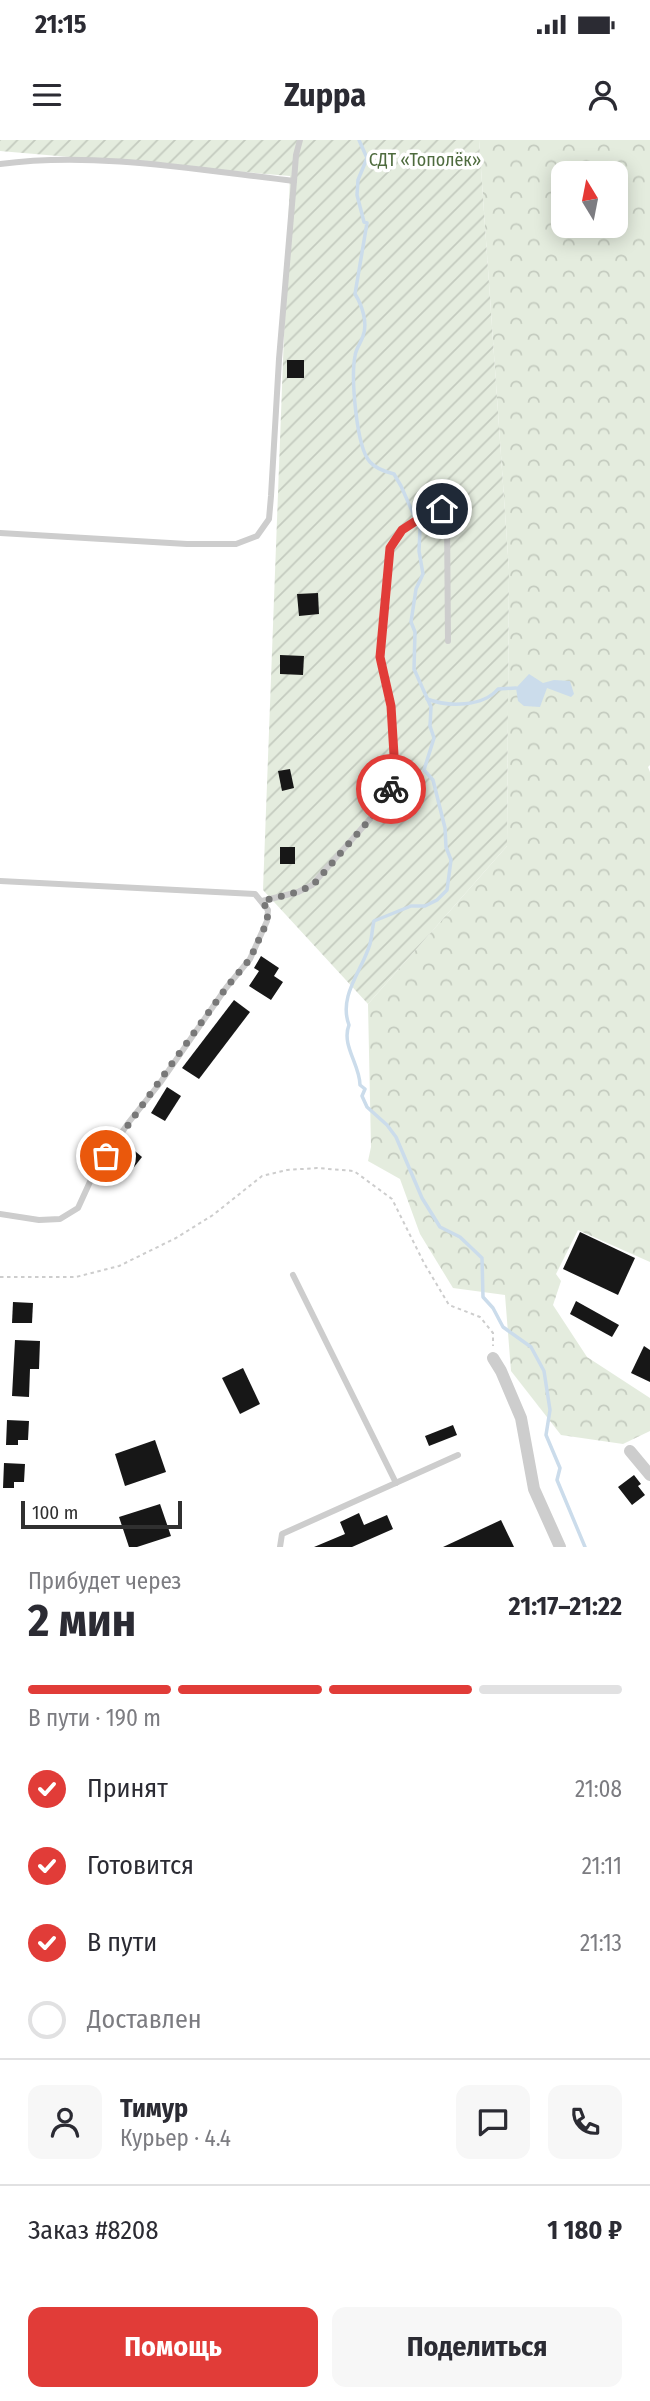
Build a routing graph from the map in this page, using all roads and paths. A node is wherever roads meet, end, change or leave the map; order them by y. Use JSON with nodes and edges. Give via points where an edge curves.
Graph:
{"nodes":[{"id":1,"x":300,"y":140,"type":"edge"},
{"id":2,"x":0,"y":164,"type":"edge"},
{"id":3,"x":293,"y":181,"type":"junction"},
{"id":4,"x":0,"y":534,"type":"edge"},
{"id":5,"x":448,"y":641,"type":"dead end"},
{"id":6,"x":0,"y":881,"type":"edge"},
{"id":7,"x":262,"y":901,"type":"junction"},
{"id":8,"x":0,"y":1214,"type":"edge"},
{"id":9,"x":293,"y":1275,"type":"dead end"},
{"id":10,"x":0,"y":1277,"type":"edge"},
{"id":11,"x":493,"y":1358,"type":"joint"},
{"id":12,"x":630,"y":1451,"type":"dead end"},
{"id":13,"x":458,"y":1455,"type":"dead end"},
{"id":14,"x":650,"y":1475,"type":"edge"},
{"id":15,"x":396,"y":1483,"type":"junction"},
{"id":16,"x":280,"y":1547,"type":"edge"},
{"id":17,"x":560,"y":1547,"type":"edge"}],
"edges":[{"from":1,"to":3,"type":"lane"},
{"from":2,"to":3,"type":"lane","via":[[32,159],[150,164]]},
{"from":3,"to":4,"type":"lane","via":[[269,519],[257,536],[236,544],[187,544]]},
{"from":5,"to":7,"type":"lane","via":[[447,519],[442,509],[434,509],[402,530],[390,548],[380,657],[391,706],[392,786],[384,803],[313,885]]},
{"from":6,"to":7,"type":"lane","via":[[255,894]]},
{"from":7,"to":8,"type":"lane","via":[[268,910],[267,922],[250,959],[129,1122],[94,1173],[78,1208],[60,1219]]},
{"from":9,"to":15,"type":"lane"},
{"from":10,"to":11,"type":"path","via":[[76,1277],[119,1266],[213,1215],[262,1176],[317,1168],[354,1171],[392,1199],[449,1305],[480,1317],[494,1334]]},
{"from":11,"to":17,"type":"street","via":[[520,1418],[534,1489]]},
{"from":12,"to":14,"type":"street"},
{"from":13,"to":15,"type":"lane"},
{"from":15,"to":16,"type":"lane","via":[[282,1534]]}]}
